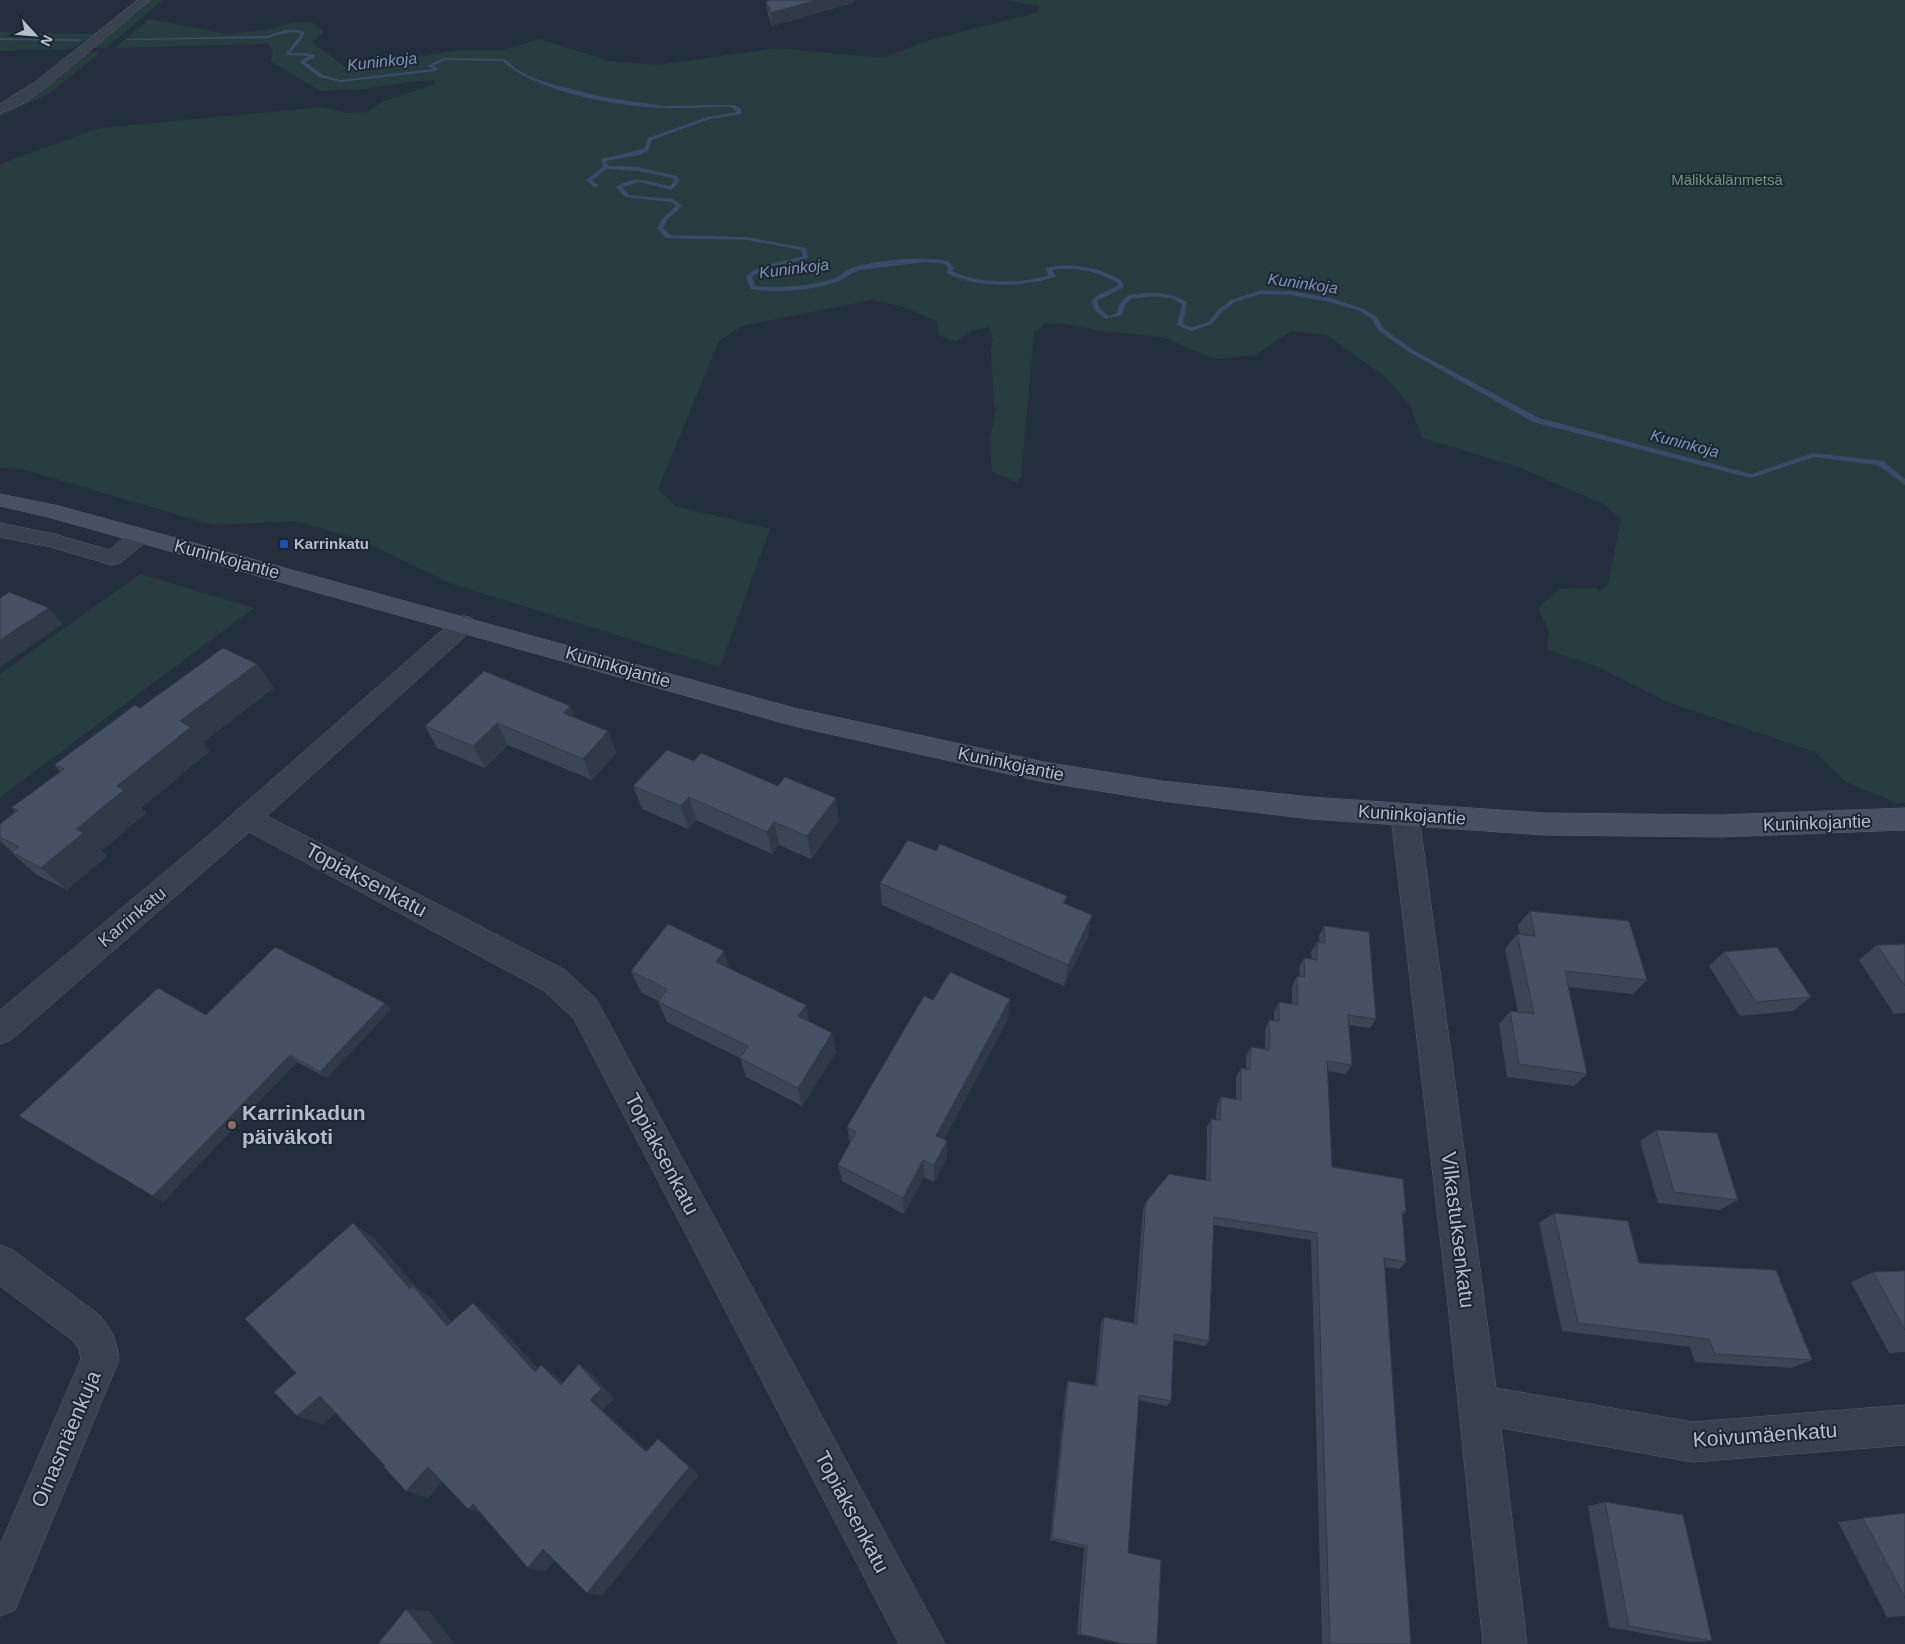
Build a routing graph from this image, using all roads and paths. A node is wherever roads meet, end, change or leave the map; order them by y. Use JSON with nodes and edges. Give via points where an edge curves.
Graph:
{"nodes":[{"id":1,"x":145,"y":0,"type":"edge"},
{"id":2,"x":0,"y":109,"type":"edge"},
{"id":3,"x":0,"y":500,"type":"edge"},
{"id":4,"x":0,"y":530,"type":"edge"},
{"id":5,"x":142,"y":536,"type":"junction"},
{"id":6,"x":464,"y":624,"type":"junction"},
{"id":7,"x":1405,"y":816,"type":"junction"},
{"id":8,"x":246,"y":818,"type":"junction"},
{"id":9,"x":1905,"y":819,"type":"edge"},
{"id":10,"x":0,"y":1030,"type":"edge"},
{"id":11,"x":0,"y":1263,"type":"edge"},
{"id":12,"x":1479,"y":1405,"type":"junction"},
{"id":13,"x":1905,"y":1425,"type":"edge"},
{"id":14,"x":0,"y":1595,"type":"edge"},
{"id":15,"x":923,"y":1644,"type":"edge"},
{"id":16,"x":1505,"y":1644,"type":"edge"}],
"edges":[{"from":1,"to":2,"type":"street","via":[[40,85]]},
{"from":3,"to":5,"type":"main road","name":"Kuninkojantie"},
{"from":4,"to":5,"type":"street","via":[[112,558]]},
{"from":5,"to":6,"type":"main road","name":"Kuninkojantie"},
{"from":6,"to":7,"type":"main road","name":"Kuninkojantie","via":[[794,717],[1044,772],[1162,791]]},
{"from":6,"to":8,"type":"street","name":"Karrinkatu"},
{"from":7,"to":9,"type":"main road","name":"Kuninkojantie","via":[[1544,824],[1720,826]]},
{"from":7,"to":12,"type":"street","name":"Vilkastuksenkatu"},
{"from":8,"to":10,"type":"street","name":"Karrinkatu"},
{"from":8,"to":15,"type":"street","name":"Topiaksenkatu","via":[[554,980],[585,1009]]},
{"from":11,"to":14,"type":"street","name":"Oinasmäenkuja","via":[[85,1327],[97,1340],[100,1360]]},
{"from":12,"to":13,"type":"street","name":"Koivumäenkatu","via":[[1693,1442]]},
{"from":12,"to":16,"type":"street","name":"Vilkastuksenkatu"}]}
